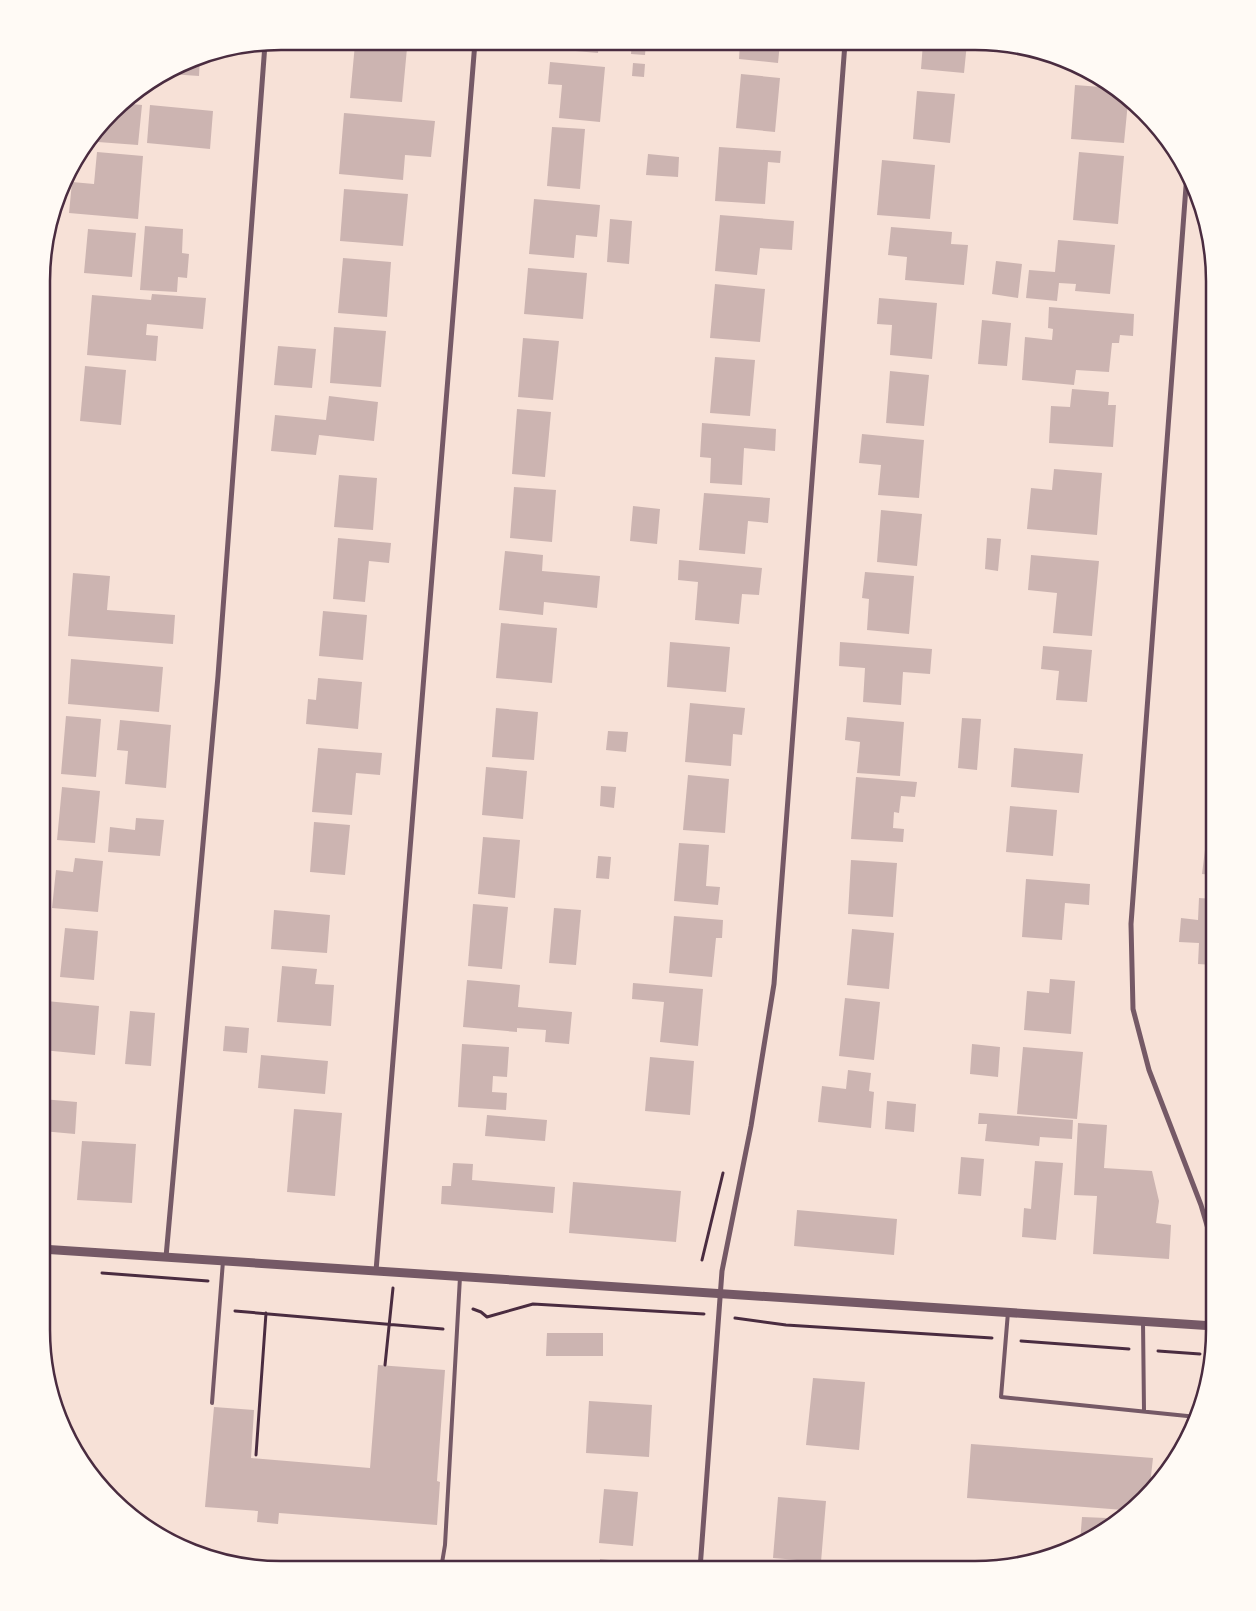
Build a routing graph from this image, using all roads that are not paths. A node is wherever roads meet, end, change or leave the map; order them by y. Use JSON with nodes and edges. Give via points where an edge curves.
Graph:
{"nodes":[{"id":1,"x":265,"y":50,"type":"edge"},
{"id":2,"x":474,"y":50,"type":"edge"},
{"id":3,"x":844,"y":50,"type":"edge"},
{"id":4,"x":1186,"y":188,"type":"edge"},
{"id":5,"x":1206,"y":1222,"type":"edge"},
{"id":6,"x":50,"y":1250,"type":"edge"},
{"id":7,"x":166,"y":1257,"type":"junction"},
{"id":8,"x":224,"y":1261,"type":"junction"},
{"id":9,"x":376,"y":1271,"type":"junction"},
{"id":10,"x":460,"y":1277,"type":"junction"},
{"id":11,"x":721,"y":1294,"type":"junction"},
{"id":12,"x":1008,"y":1312,"type":"junction"},
{"id":13,"x":1143,"y":1321,"type":"junction"},
{"id":14,"x":1206,"y":1325,"type":"edge"},
{"id":15,"x":212,"y":1403,"type":"dead end"},
{"id":16,"x":1144,"y":1411,"type":"junction"},
{"id":17,"x":1189,"y":1416,"type":"edge"},
{"id":18,"x":442,"y":1561,"type":"edge"},
{"id":19,"x":701,"y":1561,"type":"edge"}],
"edges":[{"from":1,"to":7,"type":"street","via":[[218,676]]},
{"from":2,"to":9,"type":"street"},
{"from":3,"to":11,"type":"street","via":[[774,984],[751,1126],[726,1245]]},
{"from":4,"to":5,"type":"street","via":[[1131,924],[1133,1009],[1149,1070]]},
{"from":6,"to":7,"type":"street"},
{"from":7,"to":8,"type":"street"},
{"from":8,"to":9,"type":"street"},
{"from":8,"to":15,"type":"lane"},
{"from":9,"to":10,"type":"street"},
{"from":10,"to":11,"type":"street"},
{"from":10,"to":18,"type":"lane"},
{"from":11,"to":12,"type":"street"},
{"from":11,"to":19,"type":"street"},
{"from":12,"to":13,"type":"street"},
{"from":12,"to":16,"type":"lane","via":[[1002,1396]]},
{"from":13,"to":14,"type":"street"},
{"from":13,"to":16,"type":"lane"},
{"from":16,"to":17,"type":"lane"}]}
